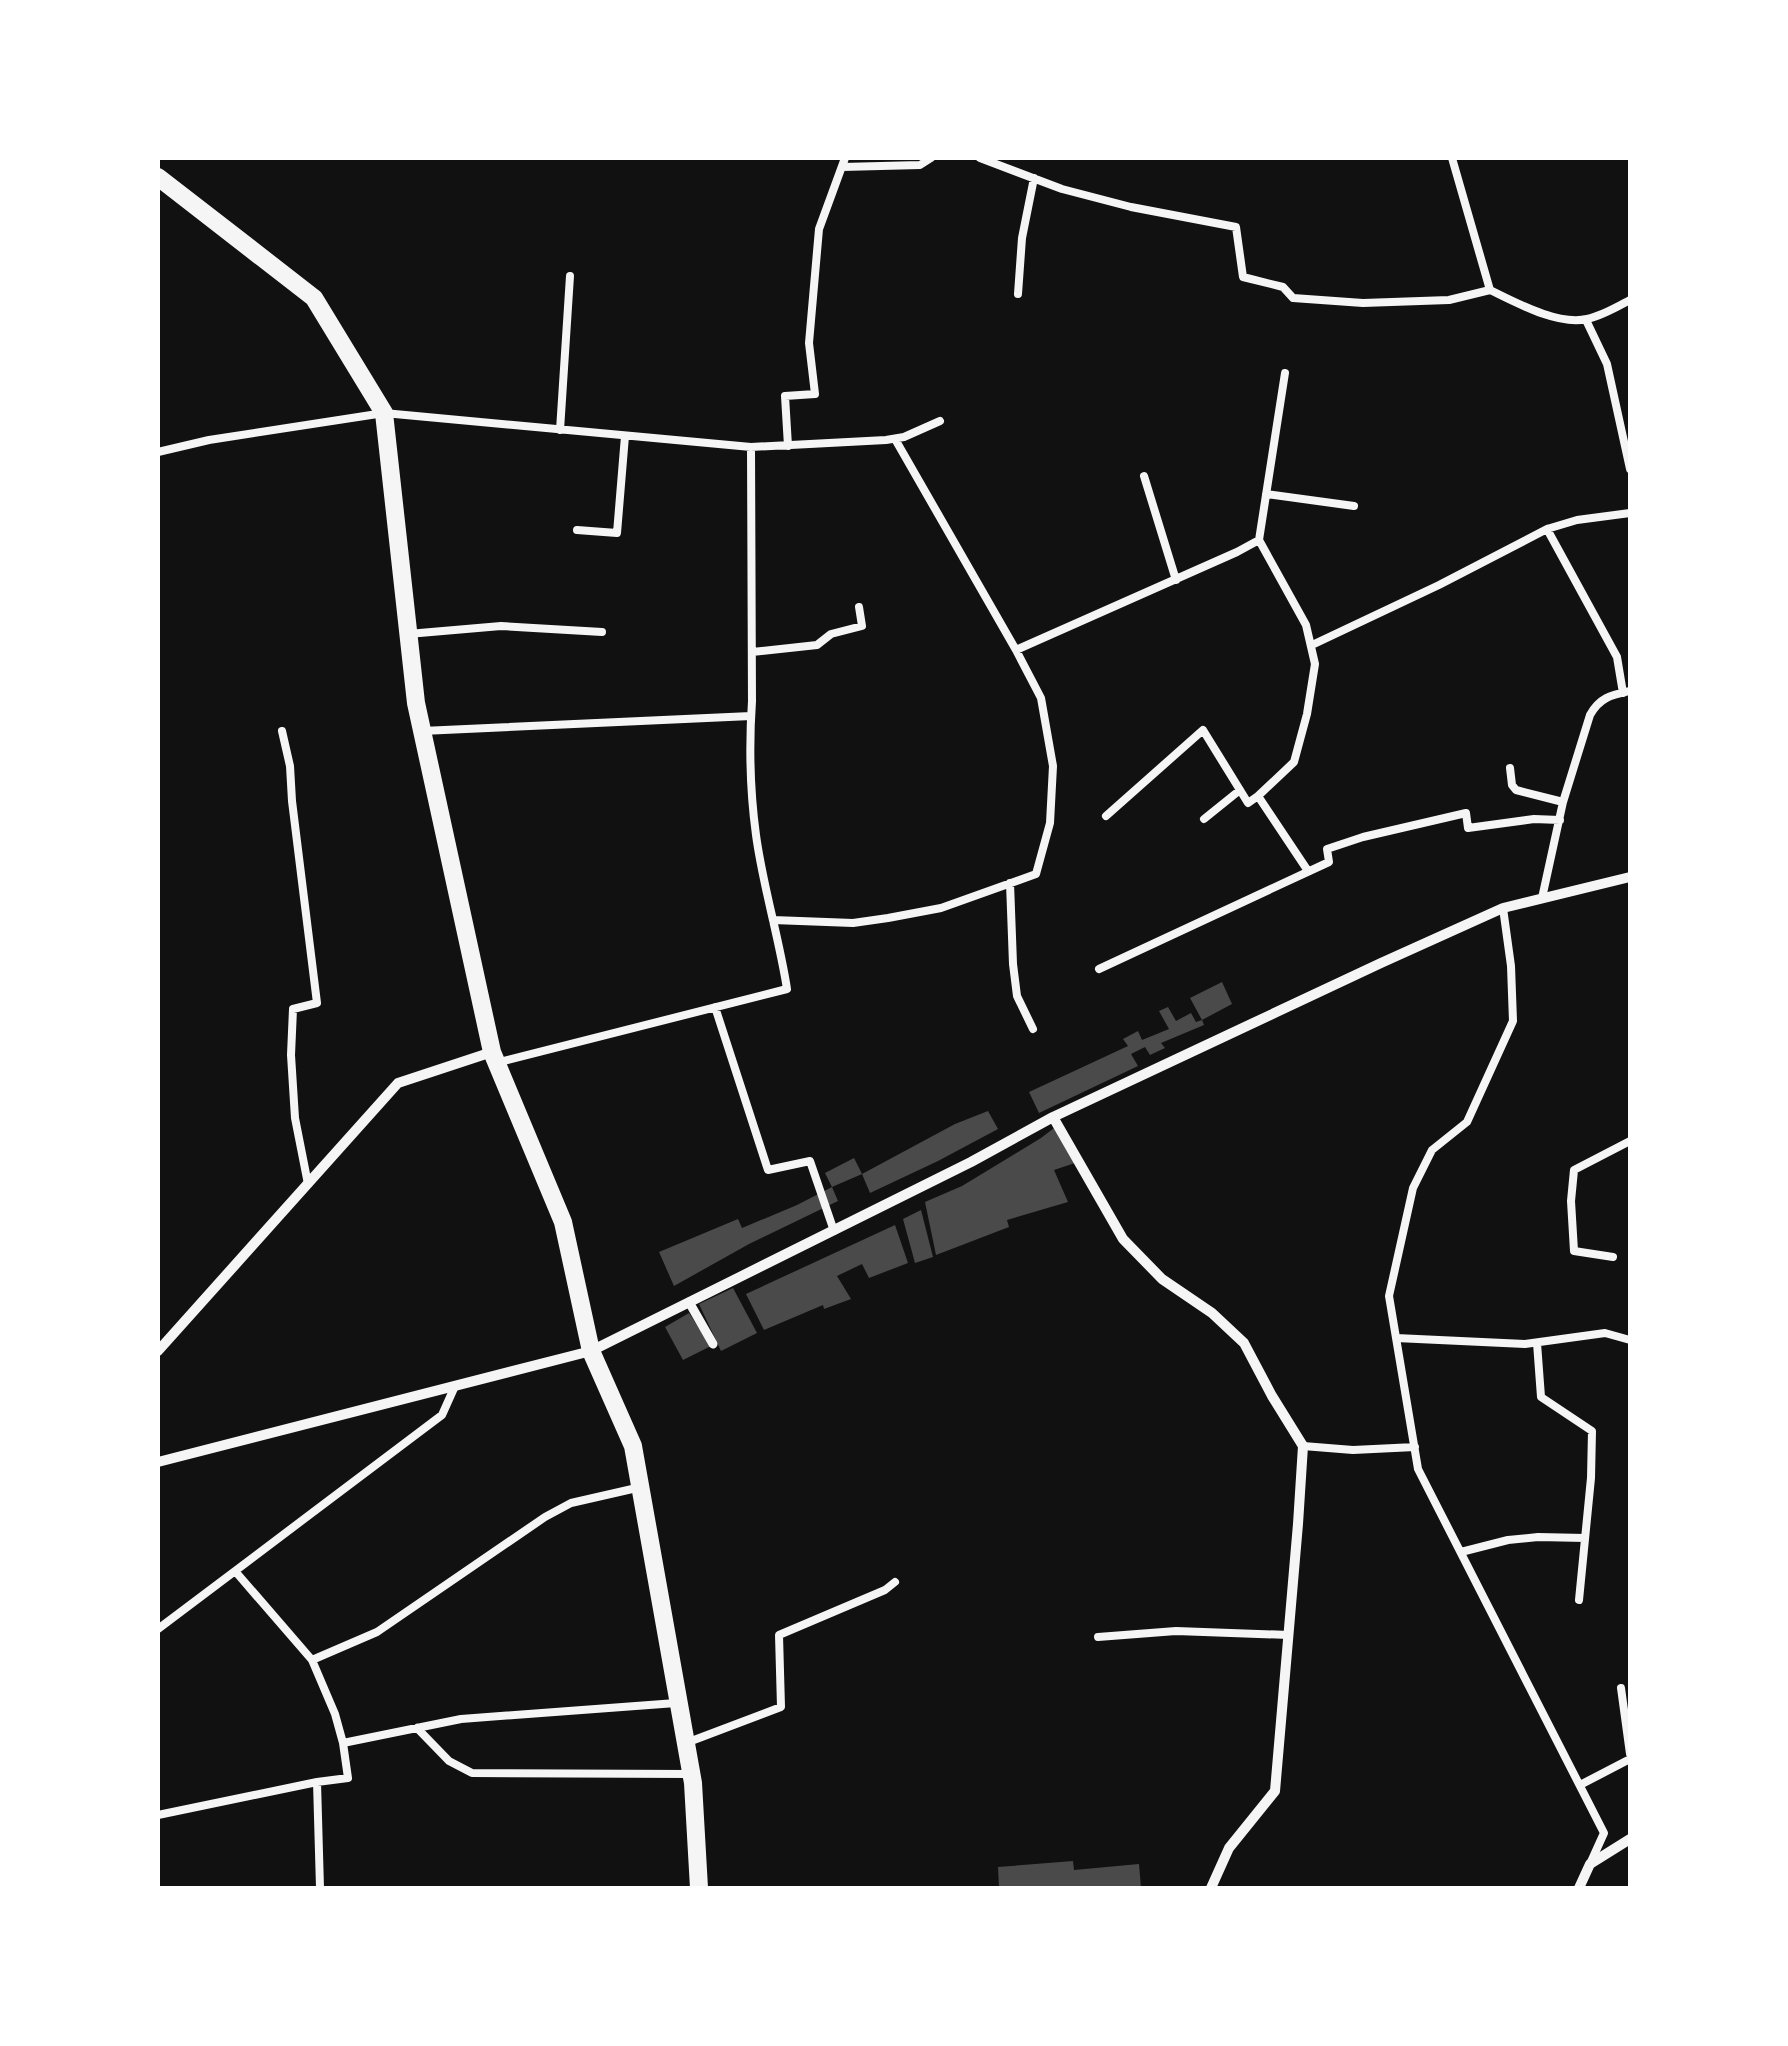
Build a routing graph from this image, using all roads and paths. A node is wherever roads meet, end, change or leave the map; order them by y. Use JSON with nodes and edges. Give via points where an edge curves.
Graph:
{"nodes":[{"id":1,"x":931,"y":158,"type":"edge"},
{"id":2,"x":980,"y":158,"type":"edge"},
{"id":3,"x":1452,"y":158,"type":"edge"},
{"id":4,"x":843,"y":162,"type":"edge"},
{"id":5,"x":158,"y":177,"type":"edge"},
{"id":6,"x":1034,"y":178,"type":"junction"},
{"id":7,"x":570,"y":276,"type":"dead end"},
{"id":8,"x":1490,"y":290,"type":"junction"},
{"id":9,"x":1018,"y":294,"type":"dead end"},
{"id":10,"x":1630,"y":300,"type":"edge"},
{"id":11,"x":1586,"y":320,"type":"junction"},
{"id":12,"x":1285,"y":372,"type":"dead end"},
{"id":13,"x":384,"y":413,"type":"junction"},
{"id":14,"x":940,"y":421,"type":"dead end"},
{"id":15,"x":560,"y":430,"type":"junction"},
{"id":16,"x":625,"y":436,"type":"junction"},
{"id":17,"x":895,"y":438,"type":"junction"},
{"id":18,"x":788,"y":446,"type":"junction"},
{"id":19,"x":750,"y":447,"type":"junction"},
{"id":20,"x":158,"y":452,"type":"edge"},
{"id":21,"x":1630,"y":469,"type":"edge"},
{"id":22,"x":1144,"y":476,"type":"dead end"},
{"id":23,"x":1266,"y":494,"type":"junction"},
{"id":24,"x":1354,"y":506,"type":"dead end"},
{"id":25,"x":1630,"y":513,"type":"edge"},
{"id":26,"x":1548,"y":529,"type":"junction"},
{"id":27,"x":577,"y":530,"type":"dead end"},
{"id":28,"x":1259,"y":540,"type":"junction"},
{"id":29,"x":1176,"y":580,"type":"junction"},
{"id":30,"x":859,"y":607,"type":"dead end"},
{"id":31,"x":602,"y":632,"type":"dead end"},
{"id":32,"x":408,"y":634,"type":"junction"},
{"id":33,"x":1312,"y":646,"type":"junction"},
{"id":34,"x":1016,"y":650,"type":"junction"},
{"id":35,"x":752,"y":652,"type":"junction"},
{"id":36,"x":1627,"y":692,"type":"edge"},
{"id":37,"x":751,"y":716,"type":"junction"},
{"id":38,"x":282,"y":731,"type":"dead end"},
{"id":39,"x":422,"y":731,"type":"junction"},
{"id":40,"x":1510,"y":768,"type":"dead end"},
{"id":41,"x":1240,"y":790,"type":"junction"},
{"id":42,"x":1258,"y":796,"type":"junction"},
{"id":43,"x":1564,"y":802,"type":"junction"},
{"id":44,"x":1106,"y":816,"type":"dead end"},
{"id":45,"x":1204,"y":819,"type":"dead end"},
{"id":46,"x":1560,"y":820,"type":"junction"},
{"id":47,"x":1308,"y":871,"type":"junction"},
{"id":48,"x":1630,"y":878,"type":"edge"},
{"id":49,"x":1010,"y":883,"type":"junction"},
{"id":50,"x":1542,"y":898,"type":"junction"},
{"id":51,"x":1503,"y":908,"type":"junction"},
{"id":52,"x":773,"y":920,"type":"junction"},
{"id":53,"x":1099,"y":969,"type":"dead end"},
{"id":54,"x":715,"y":1007,"type":"junction"},
{"id":55,"x":1034,"y":1029,"type":"dead end"},
{"id":56,"x":494,"y":1057,"type":"junction"},
{"id":57,"x":1053,"y":1117,"type":"junction"},
{"id":58,"x":1630,"y":1141,"type":"edge"},
{"id":59,"x":308,"y":1184,"type":"junction"},
{"id":60,"x":834,"y":1231,"type":"junction"},
{"id":61,"x":1613,"y":1257,"type":"dead end"},
{"id":62,"x":689,"y":1302,"type":"junction"},
{"id":63,"x":1396,"y":1338,"type":"junction"},
{"id":64,"x":1630,"y":1340,"type":"edge"},
{"id":65,"x":1537,"y":1342,"type":"junction"},
{"id":66,"x":714,"y":1344,"type":"dead end"},
{"id":67,"x":158,"y":1351,"type":"edge"},
{"id":68,"x":592,"y":1351,"type":"junction"},
{"id":69,"x":454,"y":1386,"type":"junction"},
{"id":70,"x":1302,"y":1446,"type":"junction"},
{"id":71,"x":1415,"y":1448,"type":"junction"},
{"id":72,"x":158,"y":1462,"type":"edge"},
{"id":73,"x":641,"y":1487,"type":"junction"},
{"id":74,"x":1585,"y":1538,"type":"junction"},
{"id":75,"x":1462,"y":1552,"type":"junction"},
{"id":76,"x":235,"y":1572,"type":"junction"},
{"id":77,"x":895,"y":1582,"type":"dead end"},
{"id":78,"x":1578,"y":1600,"type":"dead end"},
{"id":79,"x":158,"y":1629,"type":"edge"},
{"id":80,"x":1288,"y":1635,"type":"junction"},
{"id":81,"x":1098,"y":1637,"type":"dead end"},
{"id":82,"x":312,"y":1660,"type":"junction"},
{"id":83,"x":1621,"y":1688,"type":"dead end"},
{"id":84,"x":678,"y":1703,"type":"junction"},
{"id":85,"x":417,"y":1728,"type":"junction"},
{"id":86,"x":343,"y":1743,"type":"junction"},
{"id":87,"x":686,"y":1743,"type":"junction"},
{"id":88,"x":1630,"y":1757,"type":"edge"},
{"id":89,"x":691,"y":1774,"type":"junction"},
{"id":90,"x":317,"y":1782,"type":"junction"},
{"id":91,"x":1580,"y":1786,"type":"junction"},
{"id":92,"x":158,"y":1814,"type":"edge"},
{"id":93,"x":1630,"y":1838,"type":"edge"},
{"id":94,"x":1590,"y":1864,"type":"junction"},
{"id":95,"x":320,"y":1888,"type":"edge"},
{"id":96,"x":699,"y":1888,"type":"edge"},
{"id":97,"x":1210,"y":1888,"type":"edge"},
{"id":98,"x":1579,"y":1888,"type":"edge"}],
"edges":[{"from":1,"to":4,"type":"lane","via":[[920,165]]},
{"from":2,"to":6,"type":"lane"},
{"from":3,"to":8,"type":"lane"},
{"from":4,"to":18,"type":"lane","via":[[819,230],[809,343],[815,394],[785,396]]},
{"from":5,"to":13,"type":"street","via":[[314,298]]},
{"from":6,"to":8,"type":"lane","via":[[1236,228],[1243,277],[1283,288],[1293,298],[1449,300]]},
{"from":6,"to":9,"type":"lane"},
{"from":7,"to":15,"type":"lane"},
{"from":8,"to":11,"type":"lane","via":[[1536,312]]},
{"from":10,"to":11,"type":"lane"},
{"from":11,"to":21,"type":"lane","via":[[1606,364]]},
{"from":12,"to":23,"type":"lane"},
{"from":13,"to":15,"type":"lane"},
{"from":13,"to":20,"type":"lane"},
{"from":13,"to":32,"type":"street"},
{"from":14,"to":17,"type":"lane"},
{"from":15,"to":16,"type":"lane"},
{"from":16,"to":19,"type":"lane"},
{"from":16,"to":27,"type":"lane","via":[[617,532]]},
{"from":17,"to":18,"type":"lane"},
{"from":17,"to":34,"type":"lane"},
{"from":18,"to":19,"type":"lane"},
{"from":19,"to":35,"type":"lane"},
{"from":22,"to":29,"type":"lane"},
{"from":23,"to":24,"type":"lane"},
{"from":23,"to":28,"type":"lane"},
{"from":25,"to":26,"type":"lane"},
{"from":26,"to":33,"type":"lane"},
{"from":26,"to":36,"type":"lane","via":[[1617,657]]},
{"from":28,"to":29,"type":"lane"},
{"from":28,"to":33,"type":"lane"},
{"from":29,"to":34,"type":"lane"},
{"from":30,"to":35,"type":"lane","via":[[862,626],[830,634],[817,645]]},
{"from":31,"to":32,"type":"lane","via":[[501,626]]},
{"from":32,"to":39,"type":"street"},
{"from":33,"to":42,"type":"lane","via":[[1315,664],[1294,762]]},
{"from":34,"to":49,"type":"lane","via":[[1041,698],[1053,766],[1050,824],[1036,874]]},
{"from":35,"to":37,"type":"lane"},
{"from":36,"to":43,"type":"lane","via":[[1607,696],[1590,714]]},
{"from":37,"to":39,"type":"lane"},
{"from":37,"to":52,"type":"lane","via":[[756,834]]},
{"from":38,"to":59,"type":"lane","via":[[318,1003],[293,1009],[294,1118]]},
{"from":39,"to":56,"type":"street"},
{"from":40,"to":43,"type":"lane","via":[[1516,790]]},
{"from":41,"to":42,"type":"lane","via":[[1248,803]]},
{"from":41,"to":44,"type":"lane","via":[[1202,730]]},
{"from":41,"to":45,"type":"lane"},
{"from":42,"to":47,"type":"lane"},
{"from":43,"to":46,"type":"lane"},
{"from":46,"to":47,"type":"lane","via":[[1468,828],[1466,813],[1327,849],[1330,862]]},
{"from":46,"to":50,"type":"lane"},
{"from":47,"to":53,"type":"lane"},
{"from":48,"to":50,"type":"street"},
{"from":49,"to":52,"type":"lane","via":[[941,908],[888,918]]},
{"from":49,"to":55,"type":"lane","via":[[1018,996]]},
{"from":50,"to":51,"type":"street"},
{"from":51,"to":57,"type":"street"},
{"from":51,"to":63,"type":"lane","via":[[1513,1021],[1467,1122],[1432,1150],[1413,1188],[1390,1296]]},
{"from":52,"to":54,"type":"lane","via":[[787,990]]},
{"from":54,"to":56,"type":"lane"},
{"from":54,"to":60,"type":"lane","via":[[768,1170],[810,1161]]},
{"from":56,"to":59,"type":"street","via":[[398,1083]]},
{"from":56,"to":68,"type":"street","via":[[564,1222]]},
{"from":57,"to":60,"type":"street"},
{"from":57,"to":70,"type":"street","via":[[1124,1239],[1162,1279],[1244,1343]]},
{"from":58,"to":61,"type":"lane","via":[[1574,1170],[1574,1251]]},
{"from":59,"to":67,"type":"street"},
{"from":60,"to":62,"type":"street"},
{"from":62,"to":66,"type":"street"},
{"from":62,"to":68,"type":"street"},
{"from":63,"to":65,"type":"lane"},
{"from":63,"to":71,"type":"lane"},
{"from":64,"to":65,"type":"lane","via":[[1605,1333]]},
{"from":65,"to":74,"type":"lane","via":[[1541,1397],[1592,1431]]},
{"from":68,"to":69,"type":"street"},
{"from":68,"to":73,"type":"street","via":[[634,1446]]},
{"from":69,"to":72,"type":"street"},
{"from":69,"to":76,"type":"lane","via":[[442,1415]]},
{"from":70,"to":71,"type":"lane"},
{"from":70,"to":80,"type":"street"},
{"from":71,"to":75,"type":"lane","via":[[1418,1469]]},
{"from":73,"to":82,"type":"lane","via":[[571,1503],[377,1632]]},
{"from":73,"to":84,"type":"street"},
{"from":74,"to":75,"type":"lane","via":[[1538,1536]]},
{"from":74,"to":78,"type":"lane"},
{"from":75,"to":91,"type":"lane"},
{"from":76,"to":79,"type":"lane"},
{"from":76,"to":82,"type":"lane"},
{"from":77,"to":87,"type":"lane","via":[[779,1635],[781,1707]]},
{"from":80,"to":81,"type":"lane","via":[[1176,1631]]},
{"from":80,"to":97,"type":"street","via":[[1275,1791],[1229,1848]]},
{"from":82,"to":86,"type":"lane"},
{"from":83,"to":88,"type":"lane"},
{"from":84,"to":85,"type":"lane"},
{"from":84,"to":87,"type":"street"},
{"from":85,"to":86,"type":"lane"},
{"from":85,"to":89,"type":"lane","via":[[449,1761],[472,1773]]},
{"from":86,"to":90,"type":"lane","via":[[348,1778]]},
{"from":87,"to":89,"type":"street"},
{"from":88,"to":91,"type":"lane"},
{"from":89,"to":96,"type":"street"},
{"from":90,"to":92,"type":"lane"},
{"from":90,"to":95,"type":"lane"},
{"from":91,"to":94,"type":"lane","via":[[1604,1832]]},
{"from":93,"to":94,"type":"street"},
{"from":94,"to":98,"type":"street"}]}
